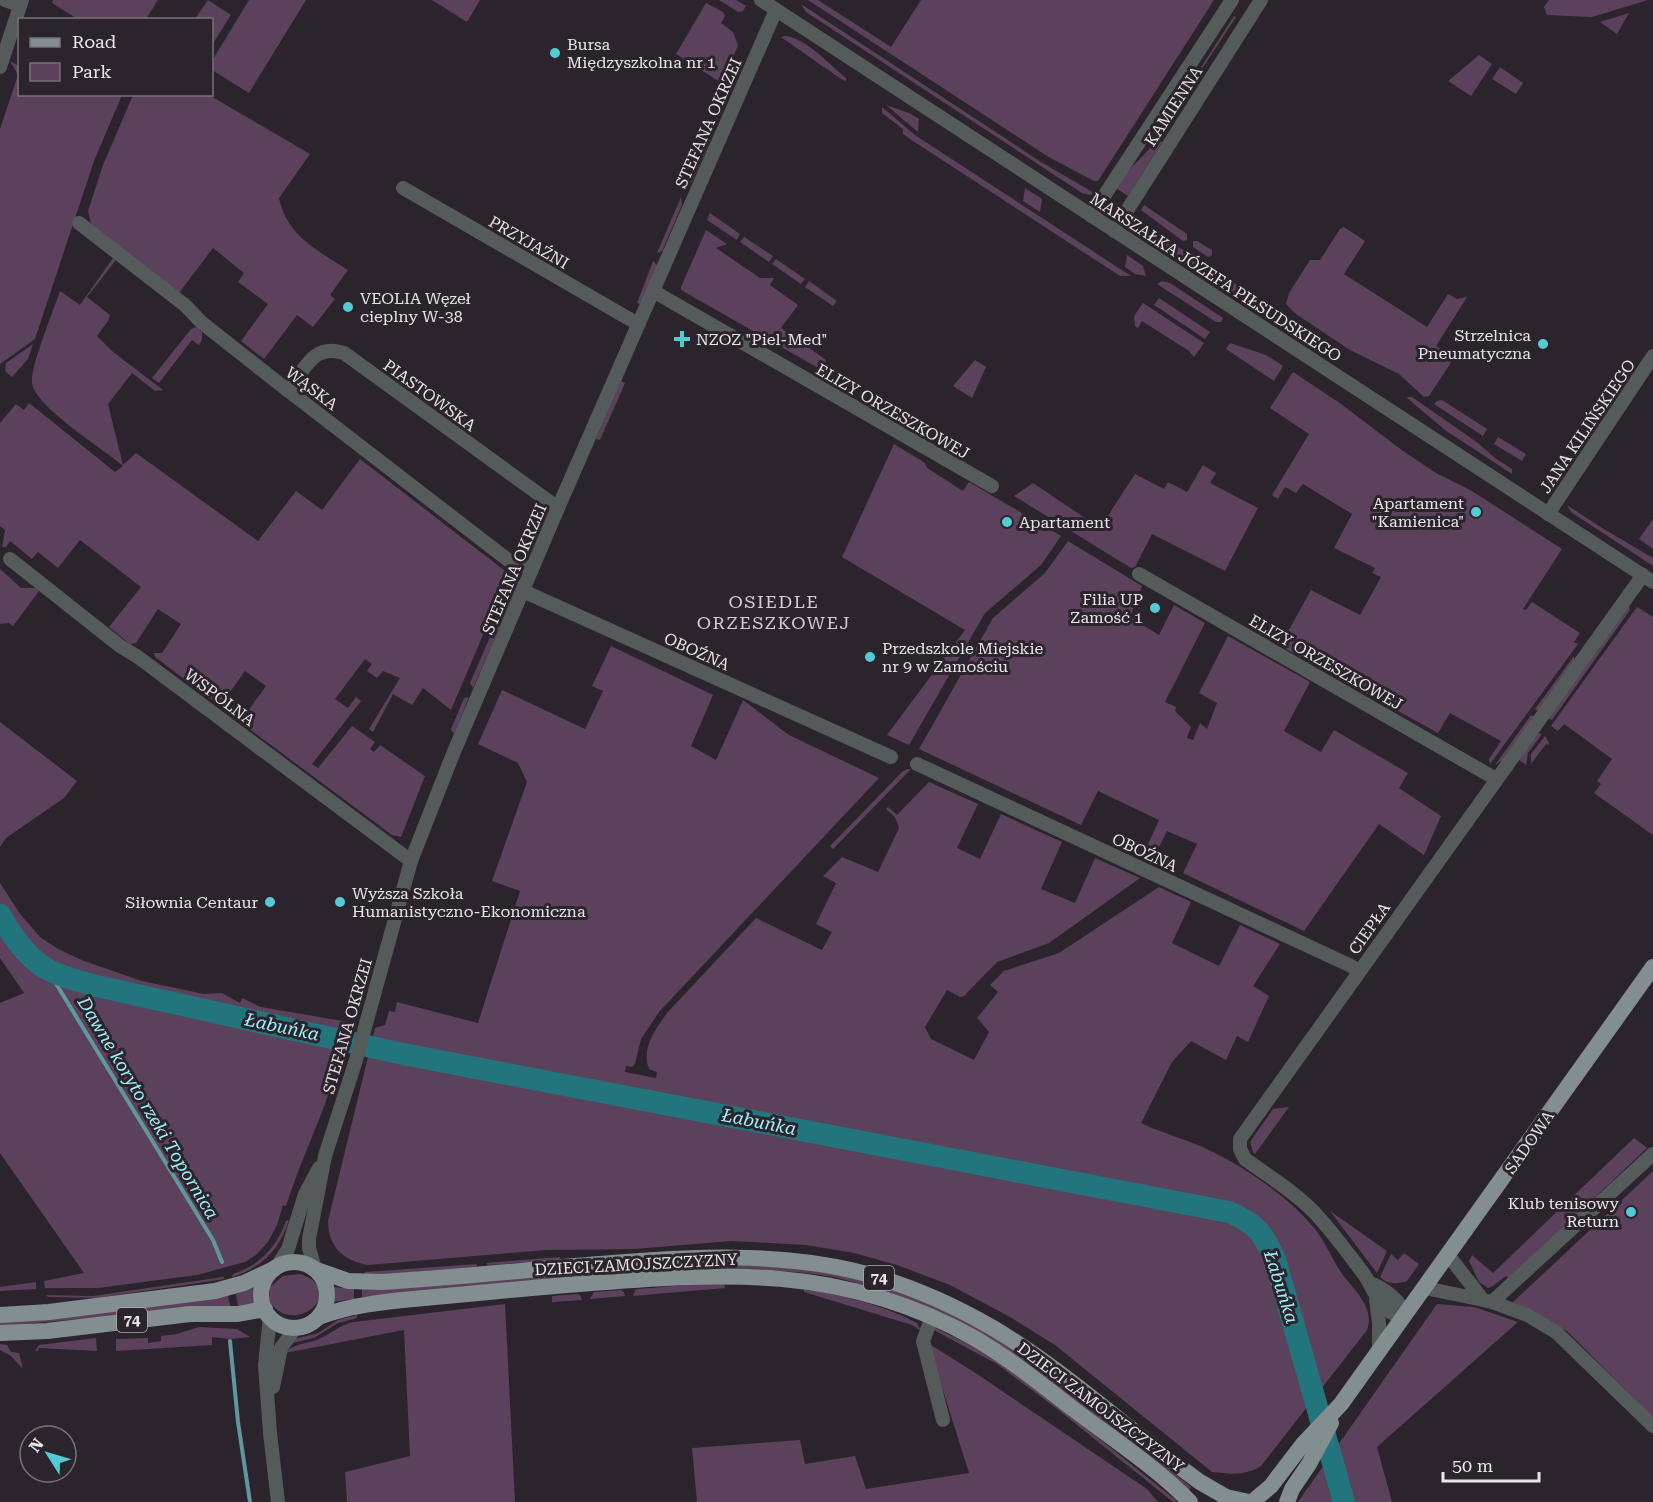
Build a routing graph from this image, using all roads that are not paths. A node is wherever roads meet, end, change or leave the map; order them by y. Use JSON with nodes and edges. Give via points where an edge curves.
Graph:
{"nodes":[{"id":1,"x":5,"y":0,"type":"edge"},
{"id":2,"x":761,"y":0,"type":"edge"},
{"id":3,"x":1232,"y":0,"type":"edge"},
{"id":4,"x":1256,"y":2,"type":"edge"},
{"id":5,"x":21,"y":3,"type":"edge"},
{"id":6,"x":776,"y":10,"type":"junction"},
{"id":7,"x":0,"y":67,"type":"edge"},
{"id":8,"x":1159,"y":113,"type":"junction"},
{"id":9,"x":1179,"y":126,"type":"junction"},
{"id":10,"x":403,"y":188,"type":"dead end"},
{"id":11,"x":1091,"y":216,"type":"junction"},
{"id":12,"x":79,"y":223,"type":"dead end"},
{"id":13,"x":1114,"y":231,"type":"junction"},
{"id":14,"x":653,"y":291,"type":"junction"},
{"id":15,"x":638,"y":324,"type":"junction"},
{"id":16,"x":1653,"y":356,"type":"edge"},
{"id":17,"x":288,"y":390,"type":"junction"},
{"id":18,"x":992,"y":486,"type":"dead end"},
{"id":19,"x":558,"y":508,"type":"junction"},
{"id":20,"x":1548,"y":514,"type":"junction"},
{"id":21,"x":10,"y":559,"type":"dead end"},
{"id":22,"x":532,"y":569,"type":"junction"},
{"id":23,"x":1139,"y":574,"type":"dead end"},
{"id":24,"x":1648,"y":579,"type":"edge"},
{"id":25,"x":523,"y":591,"type":"junction"},
{"id":26,"x":891,"y":757,"type":"dead end"},
{"id":27,"x":917,"y":764,"type":"dead end"},
{"id":28,"x":1496,"y":779,"type":"junction"},
{"id":29,"x":411,"y":861,"type":"junction"},
{"id":30,"x":1653,"y":967,"type":"edge"},
{"id":31,"x":1359,"y":971,"type":"junction"},
{"id":32,"x":1653,"y":1154,"type":"edge"},
{"id":33,"x":325,"y":1156,"type":"junction"},
{"id":34,"x":1448,"y":1255,"type":"junction"},
{"id":35,"x":275,"y":1268,"type":"junction"},
{"id":36,"x":316,"y":1270,"type":"junction"},
{"id":37,"x":1370,"y":1283,"type":"junction"},
{"id":38,"x":1425,"y":1288,"type":"junction"},
{"id":39,"x":1376,"y":1299,"type":"junction"},
{"id":40,"x":1488,"y":1301,"type":"junction"},
{"id":41,"x":267,"y":1313,"type":"junction"},
{"id":42,"x":0,"y":1315,"type":"edge"},
{"id":43,"x":1405,"y":1315,"type":"junction"},
{"id":44,"x":319,"y":1317,"type":"junction"},
{"id":45,"x":932,"y":1317,"type":"junction"},
{"id":46,"x":296,"y":1328,"type":"junction"},
{"id":47,"x":0,"y":1333,"type":"edge"},
{"id":48,"x":1379,"y":1351,"type":"junction"},
{"id":49,"x":1341,"y":1404,"type":"junction"},
{"id":50,"x":270,"y":1410,"type":"junction"},
{"id":51,"x":943,"y":1420,"type":"dead end"},
{"id":52,"x":1653,"y":1426,"type":"edge"},
{"id":53,"x":278,"y":1502,"type":"edge"},
{"id":54,"x":1190,"y":1502,"type":"edge"},
{"id":55,"x":1251,"y":1502,"type":"edge"},
{"id":56,"x":1287,"y":1502,"type":"edge"}],
"edges":[{"from":1,"to":5,"type":"street"},
{"from":2,"to":6,"type":"street","name":"MARSZAŁKA JÓZEFA PIŁSUDSKIEGO"},
{"from":3,"to":8,"type":"street","name":"KAMIENNA"},
{"from":4,"to":9,"type":"street","name":"KAMIENNA"},
{"from":5,"to":7,"type":"street"},
{"from":6,"to":11,"type":"street","name":"MARSZAŁKA JÓZEFA PIŁSUDSKIEGO"},
{"from":6,"to":14,"type":"street","name":"STEFANA OKRZEI"},
{"from":8,"to":9,"type":"street"},
{"from":8,"to":11,"type":"street","name":"KAMIENNA"},
{"from":9,"to":13,"type":"street","name":"KAMIENNA"},
{"from":10,"to":15,"type":"street","name":"PRZYJAŹNI"},
{"from":11,"to":13,"type":"street","name":"MARSZAŁKA JÓZEFA PIŁSUDSKIEGO"},
{"from":12,"to":17,"type":"street","name":"WĄSKA"},
{"from":13,"to":20,"type":"street","name":"MARSZAŁKA JÓZEFA PIŁSUDSKIEGO"},
{"from":14,"to":15,"type":"street","name":"STEFANA OKRZEI"},
{"from":14,"to":18,"type":"street","name":"ELIZY ORZESZKOWEJ"},
{"from":15,"to":19,"type":"street","name":"STEFANA OKRZEI"},
{"from":16,"to":20,"type":"street","name":"JANA KILIŃSKIEGO"},
{"from":17,"to":19,"type":"street","name":"PIASTOWSKA","via":[[316,354],[327,350],[344,353]]},
{"from":17,"to":22,"type":"street","name":"WĄSKA","via":[[508,560]]},
{"from":19,"to":22,"type":"street","name":"STEFANA OKRZEI"},
{"from":20,"to":24,"type":"street","name":"MARSZAŁKA JÓZEFA PIŁSUDSKIEGO"},
{"from":21,"to":29,"type":"street","name":"WSPÓLNA","via":[[120,646]]},
{"from":22,"to":25,"type":"street","name":"STEFANA OKRZEI"},
{"from":23,"to":28,"type":"street","name":"ELIZY ORZESZKOWEJ"},
{"from":24,"to":28,"type":"street","name":"CIEPŁA"},
{"from":25,"to":26,"type":"street","name":"OBOŹNA"},
{"from":25,"to":29,"type":"street","name":"STEFANA OKRZEI"},
{"from":27,"to":31,"type":"street","name":"OBOŹNA"},
{"from":28,"to":31,"type":"street","name":"CIEPŁA"},
{"from":29,"to":33,"type":"street","name":"STEFANA OKRZEI"},
{"from":30,"to":34,"type":"main road","name":"SADOWA"},
{"from":31,"to":37,"type":"street","name":"CIEPŁA","via":[[1246,1130],[1239,1146],[1245,1159],[1313,1211]]},
{"from":32,"to":40,"type":"street"},
{"from":33,"to":35,"type":"street","name":"STEFANA OKRZEI","via":[[305,1194],[288,1249]]},
{"from":33,"to":36,"type":"street","name":"STEFANA OKRZEI","via":[[309,1239]]},
{"from":34,"to":38,"type":"main road","name":"SADOWA"},
{"from":34,"to":40,"type":"street"},
{"from":35,"to":36,"type":"main road","number":"74","via":[[296,1262]]},
{"from":35,"to":41,"type":"main road","via":[[262,1291]]},
{"from":35,"to":42,"type":"main road","number":"74","via":[[215,1291]]},
{"from":36,"to":44,"type":"main road","via":[[327,1289],[326,1304]]},
{"from":36,"to":55,"type":"main road","name":"DZIECI ZAMOJSZCZYZNY","number":"74","via":[[348,1281],[382,1282],[645,1261],[749,1257],[855,1271],[926,1294],[993,1328],[1036,1356],[1200,1482],[1226,1497]]},
{"from":37,"to":39,"type":"street","name":"CIEPŁA"},
{"from":37,"to":43,"type":"street","name":"CIEPŁA","via":[[1395,1299]]},
{"from":38,"to":40,"type":"street"},
{"from":38,"to":43,"type":"main road","name":"SADOWA"},
{"from":39,"to":43,"type":"street","via":[[1389,1311]]},
{"from":39,"to":48,"type":"street","name":"CIEPŁA"},
{"from":40,"to":52,"type":"street","via":[[1527,1315],[1556,1332]]},
{"from":41,"to":46,"type":"main road","via":[[282,1325]]},
{"from":41,"to":47,"type":"main road","number":"74","via":[[190,1314]]},
{"from":41,"to":50,"type":"street","via":[[265,1365]]},
{"from":43,"to":48,"type":"main road","name":"SADOWA"},
{"from":44,"to":45,"type":"main road","name":"DZIECI ZAMOJSZCZYZNY","number":"74","via":[[377,1302],[729,1275],[827,1284]]},
{"from":44,"to":46,"type":"main road","number":"74"},
{"from":45,"to":51,"type":"street","via":[[922,1341]]},
{"from":45,"to":54,"type":"main road","name":"DZIECI ZAMOJSZCZYZNY","number":"74","via":[[1014,1364]]},
{"from":46,"to":50,"type":"street","via":[[283,1343],[278,1358]]},
{"from":48,"to":49,"type":"main road","name":"SADOWA"},
{"from":49,"to":55,"type":"main road","name":"SADOWA","via":[[1271,1486]]},
{"from":49,"to":56,"type":"main road","name":"SADOWA"},
{"from":50,"to":53,"type":"street"}]}
